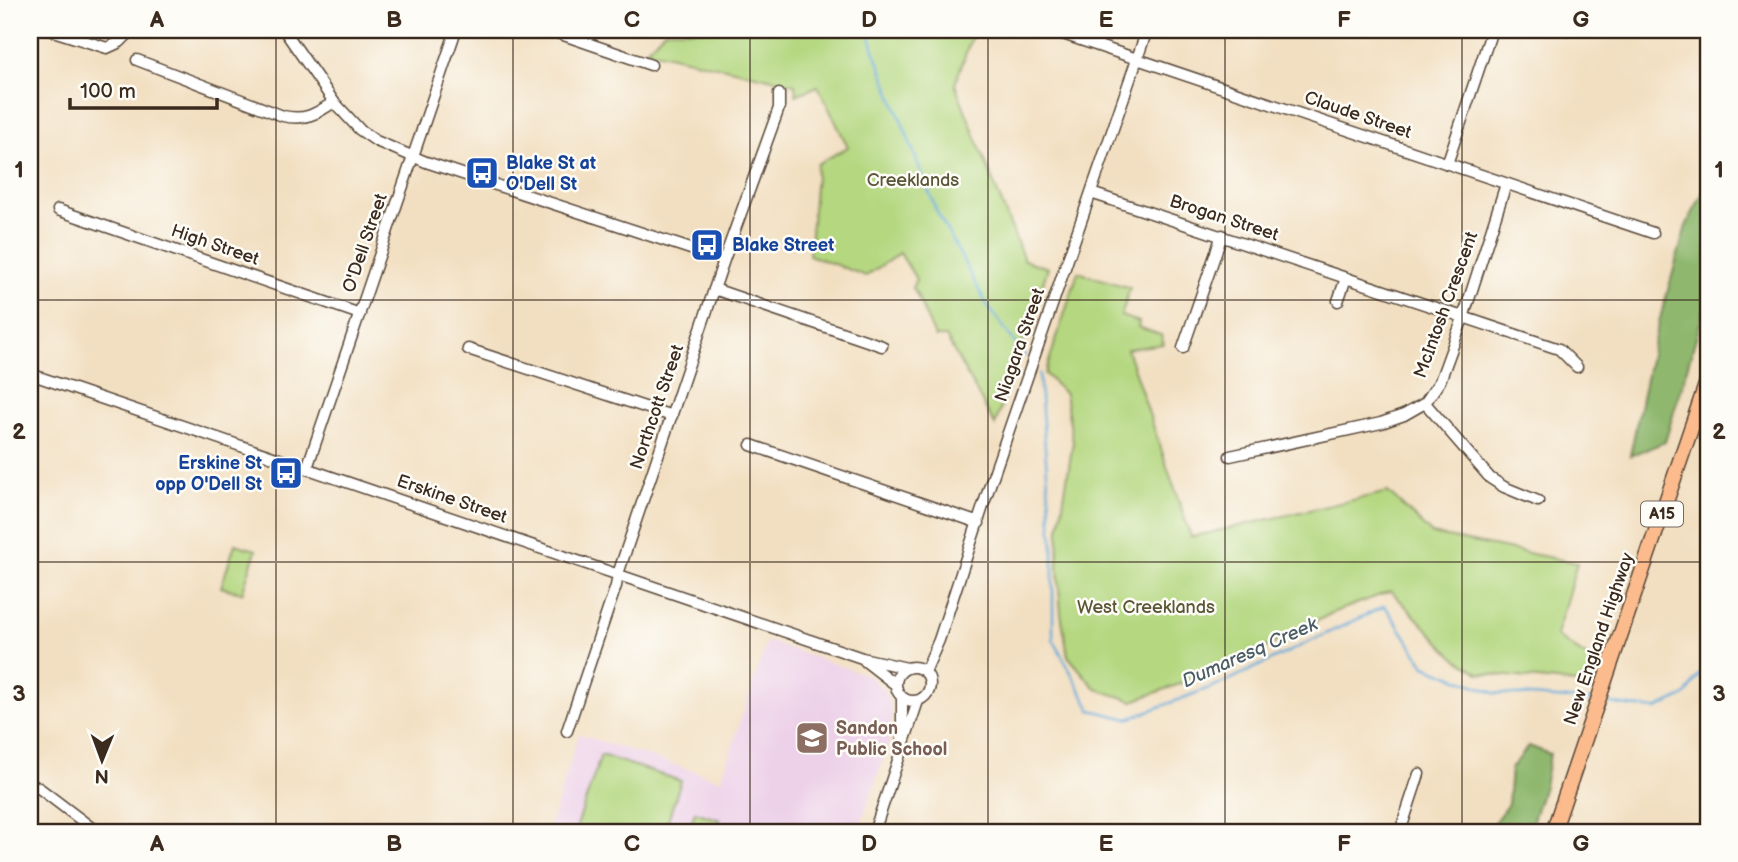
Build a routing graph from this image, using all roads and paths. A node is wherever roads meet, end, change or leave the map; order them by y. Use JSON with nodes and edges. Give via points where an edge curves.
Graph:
{"nodes":[{"id":1,"x":50,"y":30,"type":"edge"},
{"id":2,"x":132,"y":30,"type":"edge"},
{"id":3,"x":284,"y":30,"type":"edge"},
{"id":4,"x":456,"y":30,"type":"edge"},
{"id":5,"x":549,"y":30,"type":"edge"},
{"id":6,"x":1051,"y":30,"type":"edge"},
{"id":7,"x":1147,"y":30,"type":"edge"},
{"id":8,"x":1492,"y":30,"type":"edge"},
{"id":9,"x":1137,"y":59,"type":"junction"},
{"id":10,"x":136,"y":60,"type":"dead end"},
{"id":11,"x":651,"y":65,"type":"dead end"},
{"id":12,"x":779,"y":94,"type":"dead end"},
{"id":13,"x":334,"y":102,"type":"junction"},
{"id":14,"x":413,"y":157,"type":"junction"},
{"id":15,"x":1447,"y":164,"type":"junction"},
{"id":16,"x":1506,"y":184,"type":"junction"},
{"id":17,"x":1091,"y":193,"type":"junction"},
{"id":18,"x":58,"y":210,"type":"dead end"},
{"id":19,"x":1653,"y":233,"type":"dead end"},
{"id":20,"x":1222,"y":235,"type":"junction"},
{"id":21,"x":724,"y":260,"type":"junction"},
{"id":22,"x":1346,"y":278,"type":"junction"},
{"id":23,"x":715,"y":289,"type":"junction"},
{"id":24,"x":1338,"y":301,"type":"dead end"},
{"id":25,"x":360,"y":314,"type":"junction"},
{"id":26,"x":1463,"y":318,"type":"junction"},
{"id":27,"x":882,"y":346,"type":"dead end"},
{"id":28,"x":1183,"y":348,"type":"dead end"},
{"id":29,"x":468,"y":349,"type":"dead end"},
{"id":30,"x":1577,"y":367,"type":"dead end"},
{"id":31,"x":30,"y":374,"type":"edge"},
{"id":32,"x":1708,"y":379,"type":"edge"},
{"id":33,"x":1425,"y":403,"type":"junction"},
{"id":34,"x":672,"y":416,"type":"junction"},
{"id":35,"x":751,"y":445,"type":"dead end"},
{"id":36,"x":1230,"y":456,"type":"dead end"},
{"id":37,"x":307,"y":468,"type":"junction"},
{"id":38,"x":1538,"y":501,"type":"dead end"},
{"id":39,"x":979,"y":523,"type":"junction"},
{"id":40,"x":618,"y":574,"type":"junction"},
{"id":41,"x":862,"y":658,"type":"junction"},
{"id":42,"x":907,"y":668,"type":"junction"},
{"id":43,"x":925,"y":672,"type":"junction"},
{"id":44,"x":896,"y":685,"type":"junction"},
{"id":45,"x":902,"y":698,"type":"junction"},
{"id":46,"x":918,"y":701,"type":"junction"},
{"id":47,"x":567,"y":731,"type":"dead end"},
{"id":48,"x":902,"y":750,"type":"junction"},
{"id":49,"x":1419,"y":774,"type":"dead end"},
{"id":50,"x":30,"y":784,"type":"edge"},
{"id":51,"x":97,"y":832,"type":"edge"},
{"id":52,"x":874,"y":832,"type":"edge"},
{"id":53,"x":1400,"y":832,"type":"edge"},
{"id":54,"x":1553,"y":832,"type":"edge"}],
"edges":[{"from":1,"to":2,"type":"street","via":[[107,48]]},
{"from":3,"to":13,"type":"street"},
{"from":4,"to":14,"type":"street","name":"O'Dell Street"},
{"from":5,"to":11,"type":"street"},
{"from":6,"to":9,"type":"street","name":"Claude Street"},
{"from":7,"to":9,"type":"street","name":"Niagara Street"},
{"from":8,"to":15,"type":"street"},
{"from":9,"to":15,"type":"street","name":"Claude Street"},
{"from":9,"to":17,"type":"street","name":"Niagara Street"},
{"from":10,"to":13,"type":"street","via":[[297,119]]},
{"from":12,"to":21,"type":"street","name":"Northcott Street","via":[[779,108]]},
{"from":13,"to":14,"type":"street","via":[[360,130]]},
{"from":14,"to":21,"type":"street"},
{"from":14,"to":25,"type":"street","name":"O'Dell Street"},
{"from":15,"to":16,"type":"street","name":"Claude Street"},
{"from":16,"to":19,"type":"street","name":"Claude Street"},
{"from":16,"to":26,"type":"street","name":"McIntosh Crescent"},
{"from":17,"to":20,"type":"street","name":"Brogan Street"},
{"from":17,"to":39,"type":"street","name":"Niagara Street"},
{"from":18,"to":25,"type":"street","name":"High Street"},
{"from":20,"to":22,"type":"street","name":"Brogan Street"},
{"from":20,"to":28,"type":"street"},
{"from":21,"to":23,"type":"street","name":"Northcott Street"},
{"from":22,"to":24,"type":"street"},
{"from":22,"to":26,"type":"street","name":"Brogan Street"},
{"from":23,"to":27,"type":"street"},
{"from":23,"to":34,"type":"street","name":"Northcott Street"},
{"from":25,"to":37,"type":"street","name":"O'Dell Street"},
{"from":26,"to":30,"type":"street","name":"Brogan Street","via":[[1559,349]]},
{"from":26,"to":33,"type":"street","name":"McIntosh Crescent","via":[[1440,381]]},
{"from":29,"to":34,"type":"street"},
{"from":31,"to":37,"type":"street","name":"Erskine Street"},
{"from":32,"to":54,"type":"highway","name":"New England Highway","number":"A15"},
{"from":33,"to":36,"type":"street","name":"McIntosh Crescent","via":[[1381,423]]},
{"from":33,"to":38,"type":"street","via":[[1490,478]]},
{"from":34,"to":40,"type":"street","name":"Northcott Street"},
{"from":35,"to":39,"type":"street"},
{"from":37,"to":40,"type":"street","name":"Erskine Street"},
{"from":39,"to":43,"type":"street","name":"Niagara Street"},
{"from":40,"to":41,"type":"street","name":"Erskine Street"},
{"from":40,"to":47,"type":"street","name":"Northcott Street"},
{"from":41,"to":42,"type":"street","name":"Erskine Street"},
{"from":41,"to":44,"type":"street","name":"Erskine Street"},
{"from":42,"to":43,"type":"street"},
{"from":42,"to":44,"type":"street"},
{"from":43,"to":46,"type":"street","via":[[930,689]]},
{"from":44,"to":45,"type":"street"},
{"from":45,"to":46,"type":"street"},
{"from":45,"to":48,"type":"street"},
{"from":46,"to":48,"type":"street"},
{"from":48,"to":52,"type":"street"},
{"from":49,"to":53,"type":"street"},
{"from":50,"to":51,"type":"street"}]}
